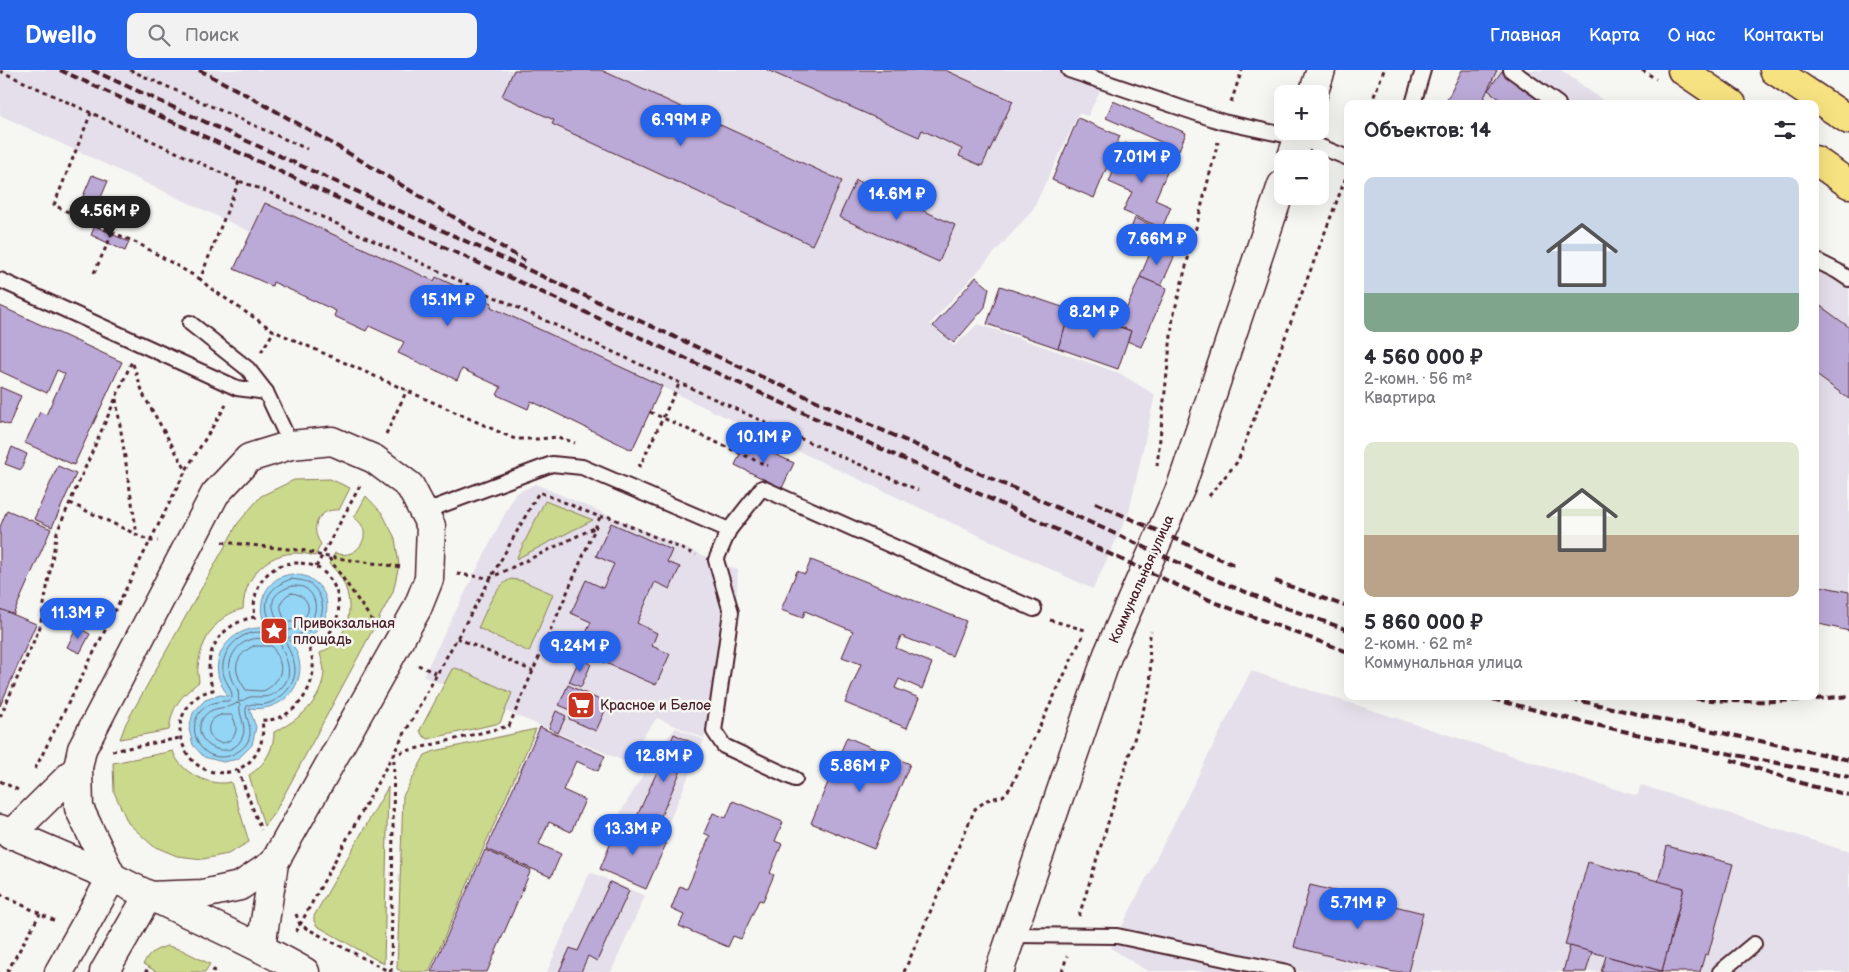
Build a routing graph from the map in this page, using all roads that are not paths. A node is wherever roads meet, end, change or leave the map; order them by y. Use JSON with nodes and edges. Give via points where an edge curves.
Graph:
{"nodes":[{"id":1,"x":1069,"y":70,"type":"edge"},
{"id":2,"x":1321,"y":70,"type":"edge"},
{"id":3,"x":1423,"y":70,"type":"edge"},
{"id":4,"x":1511,"y":70,"type":"edge"},
{"id":5,"x":1682,"y":70,"type":"edge"},
{"id":6,"x":1774,"y":70,"type":"edge"},
{"id":7,"x":1316,"y":85,"type":"edge"},
{"id":8,"x":1413,"y":100,"type":"edge"},
{"id":9,"x":1552,"y":100,"type":"edge"},
{"id":10,"x":1726,"y":100,"type":"edge"},
{"id":11,"x":1846,"y":118,"type":"edge"},
{"id":12,"x":1297,"y":143,"type":"edge"},
{"id":13,"x":1344,"y":157,"type":"edge"},
{"id":14,"x":1819,"y":163,"type":"edge"},
{"id":15,"x":1849,"y":184,"type":"edge"},
{"id":16,"x":1275,"y":205,"type":"edge"},
{"id":17,"x":1819,"y":262,"type":"edge"},
{"id":18,"x":1849,"y":279,"type":"edge"},
{"id":19,"x":0,"y":280,"type":"edge"},
{"id":20,"x":190,"y":323,"type":"dead end"},
{"id":21,"x":266,"y":392,"type":"junction"},
{"id":22,"x":291,"y":445,"type":"junction"},
{"id":23,"x":424,"y":512,"type":"junction"},
{"id":24,"x":729,"y":530,"type":"junction"},
{"id":25,"x":1034,"y":609,"type":"dead end"},
{"id":26,"x":78,"y":768,"type":"junction"},
{"id":27,"x":795,"y":779,"type":"dead end"},
{"id":28,"x":5,"y":832,"type":"edge"},
{"id":29,"x":274,"y":863,"type":"junction"},
{"id":30,"x":112,"y":877,"type":"junction"},
{"id":31,"x":148,"y":896,"type":"junction"},
{"id":32,"x":1012,"y":935,"type":"junction"},
{"id":33,"x":1754,"y":944,"type":"dead end"},
{"id":34,"x":260,"y":947,"type":"junction"},
{"id":35,"x":1003,"y":971,"type":"edge"},
{"id":36,"x":59,"y":972,"type":"edge"},
{"id":37,"x":104,"y":972,"type":"edge"},
{"id":38,"x":305,"y":972,"type":"edge"},
{"id":39,"x":1287,"y":972,"type":"edge"},
{"id":40,"x":1720,"y":972,"type":"edge"}],
"edges":[{"from":1,"to":12,"type":"lane","via":[[1223,122]]},
{"from":2,"to":7,"type":"street"},
{"from":3,"to":8,"type":"lane"},
{"from":4,"to":9,"type":"lane"},
{"from":5,"to":10,"type":"main road"},
{"from":6,"to":11,"type":"main road"},
{"from":12,"to":13,"type":"lane"},
{"from":14,"to":15,"type":"main road"},
{"from":16,"to":32,"type":"street","name":"Коммунальная улица","via":[[1181,487],[1108,654]]},
{"from":17,"to":18,"type":"lane"},
{"from":19,"to":21,"type":"lane","via":[[237,388]]},
{"from":20,"to":21,"type":"lane","via":[[248,369]]},
{"from":21,"to":22,"type":"lane"},
{"from":22,"to":23,"type":"street","via":[[332,441],[374,459],[410,486]]},
{"from":22,"to":26,"type":"street","via":[[249,458],[215,494],[93,727],[82,749]]},
{"from":23,"to":24,"type":"lane","via":[[552,464],[582,467]]},
{"from":23,"to":29,"type":"street","via":[[431,526],[429,580],[417,610]]},
{"from":24,"to":25,"type":"lane","via":[[762,488]]},
{"from":24,"to":27,"type":"lane","via":[[716,560],[732,612],[714,732],[724,746]]},
{"from":26,"to":28,"type":"street"},
{"from":26,"to":30,"type":"street","via":[[80,808]]},
{"from":28,"to":30,"type":"street"},
{"from":29,"to":31,"type":"street","via":[[240,886],[204,894]]},
{"from":29,"to":34,"type":"street"},
{"from":30,"to":31,"type":"street"},
{"from":30,"to":36,"type":"street"},
{"from":31,"to":34,"type":"street"},
{"from":31,"to":37,"type":"street"},
{"from":32,"to":35,"type":"street","name":"Коммунальная улица"},
{"from":32,"to":39,"type":"lane","via":[[1118,936]]},
{"from":33,"to":40,"type":"lane"},
{"from":34,"to":38,"type":"street"}]}
